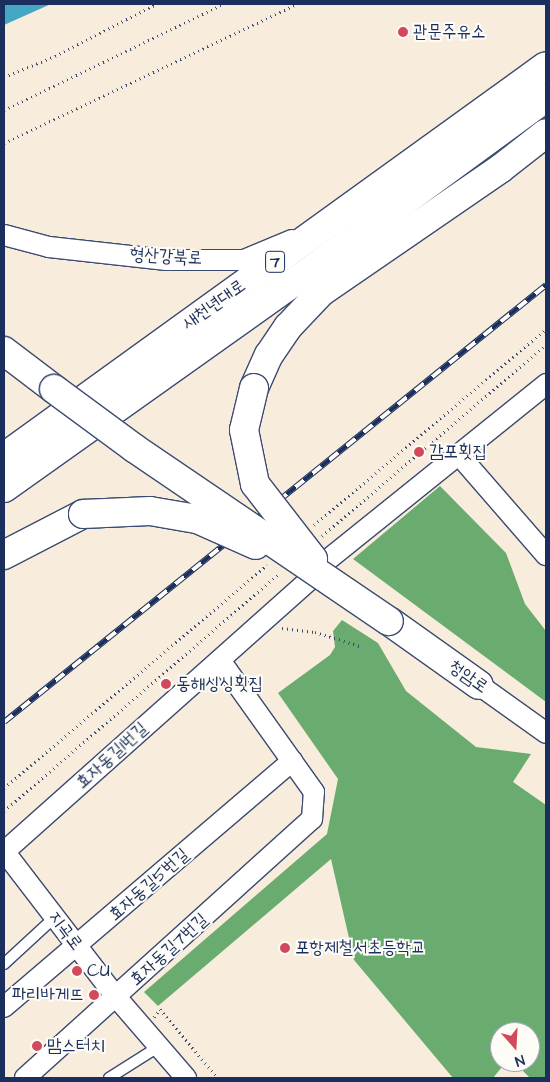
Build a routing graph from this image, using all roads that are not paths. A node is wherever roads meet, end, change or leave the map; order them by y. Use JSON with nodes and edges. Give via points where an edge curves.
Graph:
{"nodes":[{"id":1,"x":546,"y":66,"type":"edge"},
{"id":2,"x":546,"y":98,"type":"edge"},
{"id":3,"x":546,"y":133,"type":"edge"},
{"id":4,"x":324,"y":227,"type":"junction"},
{"id":5,"x":4,"y":234,"type":"edge"},
{"id":6,"x":4,"y":351,"type":"edge"},
{"id":7,"x":546,"y":384,"type":"edge"},
{"id":8,"x":459,"y":455,"type":"junction"},
{"id":9,"x":4,"y":457,"type":"edge"},
{"id":10,"x":4,"y":488,"type":"edge"},
{"id":11,"x":4,"y":555,"type":"edge"},
{"id":12,"x":546,"y":555,"type":"edge"},
{"id":13,"x":320,"y":572,"type":"junction"},
{"id":14,"x":220,"y":660,"type":"junction"},
{"id":15,"x":479,"y":685,"type":"joint"},
{"id":16,"x":546,"y":733,"type":"edge"},
{"id":17,"x":292,"y":761,"type":"junction"},
{"id":18,"x":4,"y":852,"type":"edge"},
{"id":19,"x":55,"y":917,"type":"junction"},
{"id":20,"x":77,"y":947,"type":"junction"},
{"id":21,"x":4,"y":964,"type":"edge"},
{"id":22,"x":117,"y":998,"type":"junction"},
{"id":23,"x":4,"y":1007,"type":"edge"},
{"id":24,"x":158,"y":1047,"type":"junction"},
{"id":25,"x":25,"y":1078,"type":"edge"},
{"id":26,"x":109,"y":1078,"type":"edge"},
{"id":27,"x":186,"y":1078,"type":"edge"}],
"edges":[{"from":1,"to":4,"type":"main road","name":"새천년대로","number":"7"},
{"from":2,"to":10,"type":"main road","name":"새천년대로","number":"7"},
{"from":3,"to":13,"type":"main road","bridge":true,"via":[[500,170],[321,292],[288,326],[269,355],[254,388],[244,430],[255,484]]},
{"from":4,"to":5,"type":"street","name":"형산강북로","via":[[244,260],[156,259],[49,247]]},
{"from":4,"to":9,"type":"main road","name":"새천년대로","number":"7"},
{"from":6,"to":13,"type":"main road","bridge":true,"via":[[134,448]]},
{"from":7,"to":8,"type":"street","name":"효자동길1번길"},
{"from":8,"to":12,"type":"street"},
{"from":8,"to":13,"type":"street","name":"효자동길1번길"},
{"from":11,"to":13,"type":"main road","bridge":true,"via":[[83,514],[150,511],[197,519]]},
{"from":13,"to":14,"type":"street","name":"효자동길1번길"},
{"from":13,"to":15,"type":"main road","name":"청암로","bridge":true},
{"from":14,"to":17,"type":"street"},
{"from":14,"to":18,"type":"street","name":"효자동길1번길"},
{"from":15,"to":16,"type":"street","name":"청암로"},
{"from":17,"to":20,"type":"street","name":"효자동길5번길"},
{"from":17,"to":22,"type":"street","name":"효자동길7번길","via":[[314,792],[312,819]]},
{"from":18,"to":19,"type":"street","name":"지곡로"},
{"from":19,"to":20,"type":"street","name":"지곡로"},
{"from":19,"to":21,"type":"lane"},
{"from":20,"to":22,"type":"street","name":"지곡로"},
{"from":20,"to":23,"type":"street","name":"효자동길5번길"},
{"from":22,"to":24,"type":"street","name":"지곡로"},
{"from":22,"to":25,"type":"street","name":"효자동길7번길"},
{"from":24,"to":26,"type":"lane"},
{"from":24,"to":27,"type":"street","name":"지곡로"}]}
